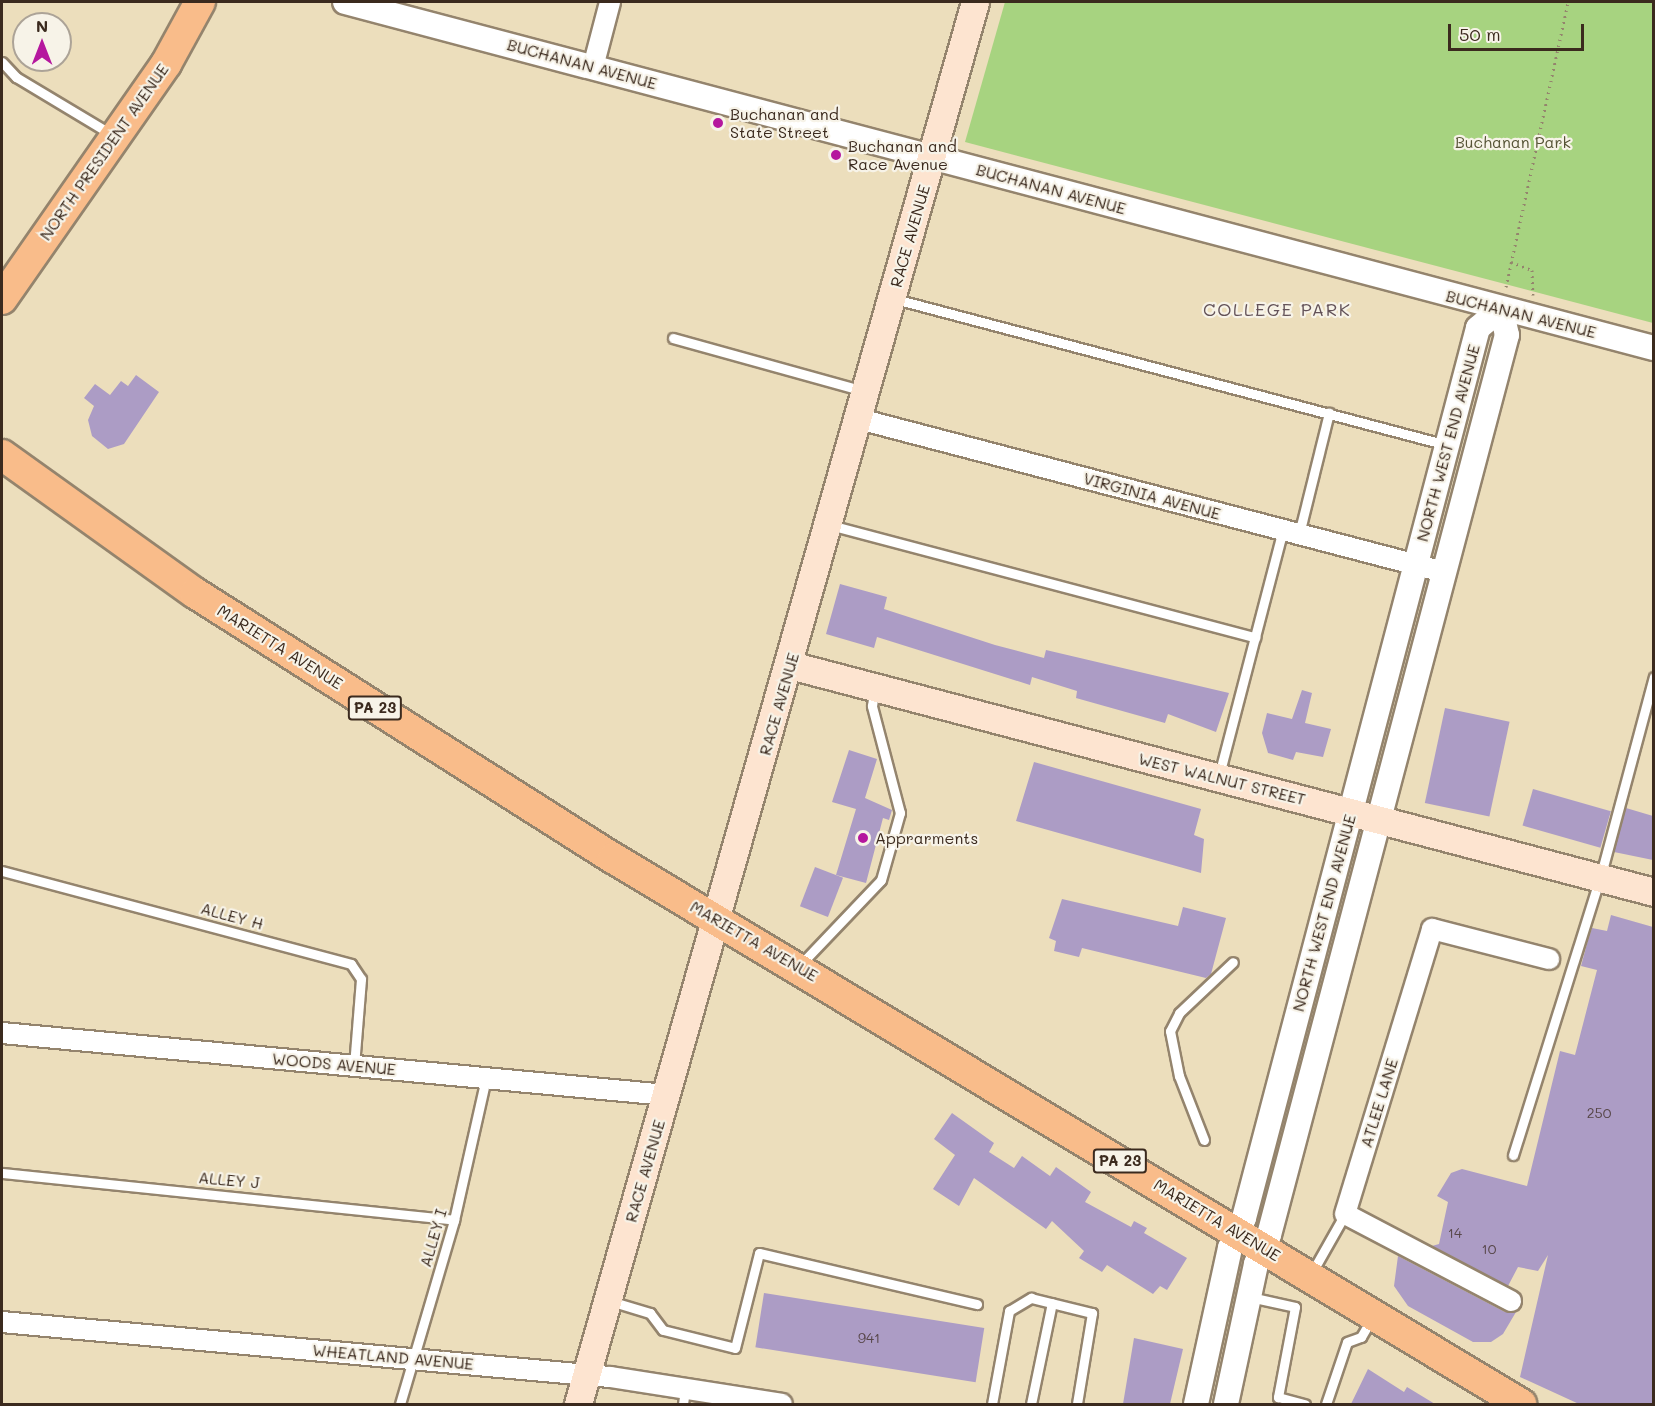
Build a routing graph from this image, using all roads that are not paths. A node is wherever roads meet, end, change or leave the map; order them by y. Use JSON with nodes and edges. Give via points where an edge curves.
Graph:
{"nodes":[{"id":1,"x":200,"y":2,"type":"edge"},
{"id":2,"x":345,"y":2,"type":"edge"},
{"id":3,"x":610,"y":2,"type":"edge"},
{"id":4,"x":975,"y":2,"type":"edge"},
{"id":5,"x":2,"y":62,"type":"edge"},
{"id":6,"x":593,"y":67,"type":"junction"},
{"id":7,"x":115,"y":137,"type":"junction"},
{"id":8,"x":932,"y":156,"type":"junction"},
{"id":9,"x":893,"y":298,"type":"junction"},
{"id":10,"x":2,"y":299,"type":"edge"},
{"id":11,"x":1501,"y":309,"type":"junction"},
{"id":12,"x":673,"y":338,"type":"dead end"},
{"id":13,"x":1653,"y":348,"type":"edge"},
{"id":14,"x":867,"y":392,"type":"junction"},
{"id":15,"x":1329,"y":413,"type":"junction"},
{"id":16,"x":859,"y":419,"type":"junction"},
{"id":17,"x":1448,"y":445,"type":"junction"},
{"id":18,"x":2,"y":455,"type":"edge"},
{"id":19,"x":830,"y":525,"type":"junction"},
{"id":20,"x":1291,"y":532,"type":"junction"},
{"id":21,"x":1416,"y":564,"type":"junction"},
{"id":22,"x":1444,"y":572,"type":"junction"},
{"id":23,"x":1255,"y":637,"type":"junction"},
{"id":24,"x":790,"y":665,"type":"junction"},
{"id":25,"x":1653,"y":677,"type":"edge"},
{"id":26,"x":875,"y":687,"type":"junction"},
{"id":27,"x":1219,"y":778,"type":"junction"},
{"id":28,"x":1351,"y":812,"type":"junction"},
{"id":29,"x":1379,"y":820,"type":"junction"},
{"id":30,"x":2,"y":871,"type":"edge"},
{"id":31,"x":1600,"y":878,"type":"junction"},
{"id":32,"x":1653,"y":892,"type":"edge"},
{"id":33,"x":717,"y":919,"type":"junction"},
{"id":34,"x":1550,"y":959,"type":"dead end"},
{"id":35,"x":1233,"y":962,"type":"dead end"},
{"id":36,"x":799,"y":967,"type":"junction"},
{"id":37,"x":2,"y":1034,"type":"edge"},
{"id":38,"x":354,"y":1066,"type":"junction"},
{"id":39,"x":486,"y":1078,"type":"junction"},
{"id":40,"x":666,"y":1095,"type":"junction"},
{"id":41,"x":1204,"y":1140,"type":"dead end"},
{"id":42,"x":1513,"y":1155,"type":"dead end"},
{"id":43,"x":2,"y":1173,"type":"edge"},
{"id":44,"x":1345,"y":1214,"type":"junction"},
{"id":45,"x":454,"y":1220,"type":"junction"},
{"id":46,"x":1237,"y":1232,"type":"junction"},
{"id":47,"x":1263,"y":1248,"type":"junction"},
{"id":48,"x":1309,"y":1276,"type":"junction"},
{"id":49,"x":1249,"y":1297,"type":"junction"},
{"id":50,"x":607,"y":1301,"type":"junction"},
{"id":51,"x":1511,"y":1301,"type":"dead end"},
{"id":52,"x":1052,"y":1303,"type":"junction"},
{"id":53,"x":977,"y":1304,"type":"dead end"},
{"id":54,"x":1374,"y":1315,"type":"junction"},
{"id":55,"x":2,"y":1322,"type":"edge"},
{"id":56,"x":414,"y":1359,"type":"junction"},
{"id":57,"x":586,"y":1375,"type":"junction"},
{"id":58,"x":684,"y":1397,"type":"edge"},
{"id":59,"x":727,"y":1400,"type":"edge"},
{"id":60,"x":400,"y":1404,"type":"edge"},
{"id":61,"x":578,"y":1404,"type":"edge"},
{"id":62,"x":782,"y":1404,"type":"edge"},
{"id":63,"x":992,"y":1404,"type":"edge"},
{"id":64,"x":1031,"y":1404,"type":"edge"},
{"id":65,"x":1077,"y":1404,"type":"edge"},
{"id":66,"x":1196,"y":1404,"type":"edge"},
{"id":67,"x":1226,"y":1404,"type":"edge"},
{"id":68,"x":1305,"y":1404,"type":"edge"},
{"id":69,"x":1326,"y":1404,"type":"edge"},
{"id":70,"x":1521,"y":1404,"type":"edge"}],
"edges":[{"from":1,"to":7,"type":"main road","name":"NORTH PRESIDENT AVENUE","via":[[172,55]]},
{"from":2,"to":6,"type":"street","name":"BUCHANAN AVENUE"},
{"from":3,"to":6,"type":"street"},
{"from":4,"to":8,"type":"main road","name":"RACE AVENUE"},
{"from":5,"to":7,"type":"lane","via":[[16,77]]},
{"from":6,"to":8,"type":"street","name":"BUCHANAN AVENUE"},
{"from":7,"to":10,"type":"main road","name":"NORTH PRESIDENT AVENUE"},
{"from":8,"to":9,"type":"main road","name":"RACE AVENUE"},
{"from":8,"to":11,"type":"street","name":"BUCHANAN AVENUE"},
{"from":9,"to":14,"type":"main road","name":"RACE AVENUE"},
{"from":9,"to":15,"type":"lane"},
{"from":11,"to":13,"type":"street","name":"BUCHANAN AVENUE"},
{"from":11,"to":17,"type":"street","name":"NORTH WEST END AVENUE","via":[[1478,328]]},
{"from":11,"to":22,"type":"street","name":"NORTH WEST END AVENUE","via":[[1507,335]]},
{"from":12,"to":14,"type":"lane"},
{"from":14,"to":16,"type":"main road","name":"RACE AVENUE"},
{"from":15,"to":17,"type":"lane"},
{"from":15,"to":20,"type":"lane"},
{"from":16,"to":19,"type":"main road","name":"RACE AVENUE"},
{"from":16,"to":20,"type":"street","name":"VIRGINIA AVENUE"},
{"from":17,"to":21,"type":"street","name":"NORTH WEST END AVENUE"},
{"from":18,"to":33,"type":"main road","name":"MARIETTA AVENUE","number":"PA 23","via":[[204,599]]},
{"from":19,"to":23,"type":"lane"},
{"from":19,"to":24,"type":"main road","name":"RACE AVENUE"},
{"from":20,"to":21,"type":"street","name":"VIRGINIA AVENUE"},
{"from":20,"to":23,"type":"lane"},
{"from":21,"to":22,"type":"street","name":"VIRGINIA AVENUE"},
{"from":21,"to":28,"type":"street","name":"NORTH WEST END AVENUE"},
{"from":22,"to":29,"type":"street","name":"NORTH WEST END AVENUE"},
{"from":23,"to":27,"type":"lane"},
{"from":24,"to":26,"type":"main road","name":"WEST WALNUT STREET"},
{"from":24,"to":33,"type":"main road","name":"RACE AVENUE"},
{"from":25,"to":31,"type":"lane"},
{"from":26,"to":27,"type":"main road","name":"WEST WALNUT STREET"},
{"from":26,"to":36,"type":"lane","via":[[872,706],[900,813],[881,880]]},
{"from":27,"to":28,"type":"main road","name":"WEST WALNUT STREET"},
{"from":28,"to":29,"type":"main road","name":"WEST WALNUT STREET"},
{"from":28,"to":46,"type":"street","name":"NORTH WEST END AVENUE"},
{"from":29,"to":31,"type":"main road","name":"WEST WALNUT STREET"},
{"from":29,"to":47,"type":"street","name":"NORTH WEST END AVENUE"},
{"from":30,"to":38,"type":"lane","name":"ALLEY H","via":[[351,964],[361,979]]},
{"from":31,"to":32,"type":"main road","name":"WEST WALNUT STREET"},
{"from":31,"to":42,"type":"lane"},
{"from":33,"to":36,"type":"main road","name":"MARIETTA AVENUE","number":"PA 23"},
{"from":33,"to":40,"type":"main road","name":"RACE AVENUE"},
{"from":34,"to":44,"type":"street","name":"ATLEE LANE","via":[[1432,929]]},
{"from":35,"to":41,"type":"lane","via":[[1208,992],[1179,1013],[1170,1031],[1179,1076]]},
{"from":36,"to":46,"type":"main road","name":"MARIETTA AVENUE","number":"PA 23"},
{"from":37,"to":38,"type":"street","name":"WOODS AVENUE"},
{"from":38,"to":39,"type":"street","name":"WOODS AVENUE"},
{"from":39,"to":40,"type":"street","name":"WOODS AVENUE"},
{"from":39,"to":45,"type":"lane","name":"ALLEY I"},
{"from":40,"to":50,"type":"main road","name":"RACE AVENUE"},
{"from":43,"to":45,"type":"lane","name":"ALLEY J"},
{"from":44,"to":48,"type":"lane"},
{"from":44,"to":51,"type":"street"},
{"from":45,"to":56,"type":"lane","name":"ALLEY I"},
{"from":46,"to":47,"type":"main road","name":"MARIETTA AVENUE","number":"PA 23"},
{"from":46,"to":66,"type":"street","name":"NORTH WEST END AVENUE"},
{"from":47,"to":48,"type":"main road","name":"MARIETTA AVENUE","number":"PA 23"},
{"from":47,"to":49,"type":"street","name":"NORTH WEST END AVENUE"},
{"from":48,"to":54,"type":"main road","name":"MARIETTA AVENUE","number":"PA 23"},
{"from":49,"to":67,"type":"street","name":"NORTH WEST END AVENUE"},
{"from":49,"to":68,"type":"lane","via":[[1295,1307],[1278,1397]]},
{"from":50,"to":53,"type":"lane","via":[[650,1313],[663,1330],[735,1348],[759,1253]]},
{"from":50,"to":57,"type":"main road","name":"RACE AVENUE"},
{"from":52,"to":63,"type":"lane","via":[[1031,1298],[1009,1311]]},
{"from":52,"to":64,"type":"lane"},
{"from":52,"to":65,"type":"lane","via":[[1092,1313]]},
{"from":54,"to":69,"type":"lane","via":[[1360,1337],[1347,1342]]},
{"from":54,"to":70,"type":"main road","name":"MARIETTA AVENUE","number":"PA 23","via":[[1491,1392]]},
{"from":55,"to":56,"type":"street","name":"WHEATLAND AVENUE"},
{"from":56,"to":57,"type":"street","name":"WHEATLAND AVENUE"},
{"from":56,"to":60,"type":"lane","name":"ALLEY I"},
{"from":57,"to":58,"type":"street","name":"WHEATLAND AVENUE"},
{"from":57,"to":61,"type":"main road","name":"RACE AVENUE"},
{"from":58,"to":59,"type":"street","name":"WHEATLAND AVENUE"},
{"from":59,"to":62,"type":"street","name":"WHEATLAND AVENUE"}]}
